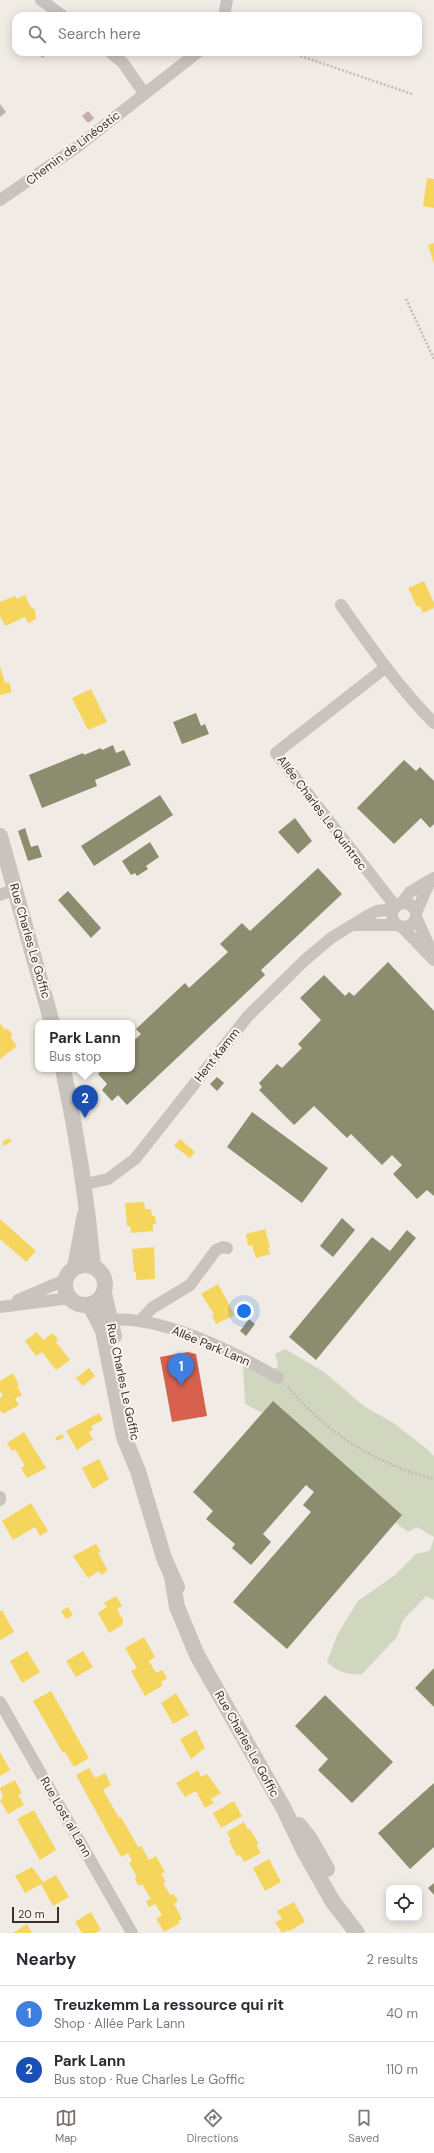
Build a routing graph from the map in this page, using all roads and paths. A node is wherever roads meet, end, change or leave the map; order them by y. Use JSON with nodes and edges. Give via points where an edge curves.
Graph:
{"nodes":[{"id":1,"x":41,"y":0,"type":"edge"},
{"id":2,"x":227,"y":0,"type":"edge"},
{"id":3,"x":57,"y":12,"type":"edge"},
{"id":4,"x":225,"y":12,"type":"edge"},
{"id":5,"x":115,"y":56,"type":"edge"},
{"id":6,"x":193,"y":56,"type":"edge"},
{"id":7,"x":300,"y":56,"type":"edge"},
{"id":8,"x":144,"y":93,"type":"junction"},
{"id":9,"x":412,"y":94,"type":"dead end"},
{"id":10,"x":0,"y":200,"type":"edge"},
{"id":11,"x":406,"y":298,"type":"dead end"},
{"id":12,"x":434,"y":359,"type":"edge"},
{"id":13,"x":341,"y":605,"type":"dead end"},
{"id":14,"x":386,"y":667,"type":"junction"},
{"id":15,"x":434,"y":723,"type":"edge"},
{"id":16,"x":0,"y":836,"type":"edge"},
{"id":17,"x":432,"y":880,"type":"edge"},
{"id":18,"x":16,"y":889,"type":"junction"},
{"id":19,"x":0,"y":894,"type":"edge"},
{"id":20,"x":397,"y":907,"type":"junction"},
{"id":21,"x":416,"y":915,"type":"junction"},
{"id":22,"x":355,"y":925,"type":"junction"},
{"id":23,"x":399,"y":926,"type":"junction"},
{"id":24,"x":434,"y":956,"type":"edge"},
{"id":25,"x":434,"y":960,"type":"edge"},
{"id":26,"x":51,"y":1020,"type":"edge"},
{"id":27,"x":64,"y":1072,"type":"edge"},
{"id":28,"x":85,"y":1184,"type":"junction"},
{"id":29,"x":87,"y":1205,"type":"junction"},
{"id":30,"x":227,"y":1248,"type":"dead end"},
{"id":31,"x":93,"y":1266,"type":"junction"},
{"id":32,"x":75,"y":1267,"type":"junction"},
{"id":33,"x":65,"y":1280,"type":"junction"},
{"id":34,"x":104,"y":1294,"type":"junction"},
{"id":35,"x":70,"y":1298,"type":"junction"},
{"id":36,"x":90,"y":1305,"type":"junction"},
{"id":37,"x":4,"y":1306,"type":"edge"},
{"id":38,"x":110,"y":1320,"type":"junction"},
{"id":39,"x":141,"y":1320,"type":"junction"},
{"id":40,"x":278,"y":1378,"type":"joint"},
{"id":41,"x":138,"y":1471,"type":"junction"},
{"id":42,"x":434,"y":1478,"type":"edge"},
{"id":43,"x":0,"y":1702,"type":"edge"},
{"id":44,"x":284,"y":1809,"type":"junction"},
{"id":45,"x":132,"y":1933,"type":"edge"},
{"id":46,"x":357,"y":1933,"type":"edge"},
{"id":47,"x":364,"y":1933,"type":"edge"}],
"edges":[{"from":1,"to":3,"type":"street"},
{"from":2,"to":4,"type":"street"},
{"from":5,"to":8,"type":"street","via":[[123,63]]},
{"from":6,"to":8,"type":"street","name":"Chemin de Linéostic"},
{"from":7,"to":9,"type":"path"},
{"from":8,"to":10,"type":"street","name":"Chemin de Linéostic","via":[[77,147]]},
{"from":11,"to":12,"type":"path"},
{"from":13,"to":14,"type":"street"},
{"from":14,"to":15,"type":"street","via":[[418,708]]},
{"from":14,"to":20,"type":"street","name":"Allée Charles Le Quintrec","via":[[276,753]]},
{"from":16,"to":18,"type":"street","name":"Rue Charles Le Goffic"},
{"from":17,"to":20,"type":"street","via":[[410,892]]},
{"from":17,"to":21,"type":"street"},
{"from":18,"to":19,"type":"street"},
{"from":18,"to":26,"type":"street","name":"Rue Charles Le Goffic"},
{"from":20,"to":21,"type":"street","via":[[410,905]]},
{"from":20,"to":22,"type":"street","name":"Hent Kamm","via":[[377,911]]},
{"from":20,"to":23,"type":"street","via":[[393,917]]},
{"from":21,"to":23,"type":"street","via":[[410,926]]},
{"from":21,"to":24,"type":"street"},
{"from":22,"to":23,"type":"street","name":"Hent Kamm"},
{"from":22,"to":28,"type":"street","name":"Hent Kamm","via":[[342,931],[315,951],[262,1000],[135,1159],[108,1179]]},
{"from":23,"to":25,"type":"street"},
{"from":27,"to":28,"type":"street"},
{"from":28,"to":29,"type":"street"},
{"from":29,"to":31,"type":"street"},
{"from":29,"to":32,"type":"street"},
{"from":30,"to":39,"type":"street","via":[[216,1250],[190,1285],[152,1308]]},
{"from":31,"to":32,"type":"street","via":[[87,1264]]},
{"from":31,"to":34,"type":"street","via":[[104,1277]]},
{"from":32,"to":33,"type":"street","via":[[70,1270]]},
{"from":33,"to":35,"type":"street","via":[[66,1292]]},
{"from":33,"to":37,"type":"street"},
{"from":34,"to":36,"type":"street"},
{"from":34,"to":38,"type":"street","name":"Rue Charles Le Goffic"},
{"from":35,"to":36,"type":"street","via":[[79,1305]]},
{"from":35,"to":37,"type":"street"},
{"from":36,"to":41,"type":"street","name":"Rue Charles Le Goffic","via":[[103,1331],[124,1437]]},
{"from":38,"to":39,"type":"street","name":"Allée Park Lann"},
{"from":38,"to":41,"type":"street","name":"Rue Charles Le Goffic","via":[[136,1445]]},
{"from":39,"to":40,"type":"street","name":"Allée Park Lann","via":[[225,1350]]},
{"from":40,"to":42,"type":"path","via":[[308,1411],[339,1435],[402,1469]]},
{"from":41,"to":44,"type":"street","name":"Rue Charles Le Goffic","via":[[164,1558],[199,1635],[211,1678],[251,1754]]},
{"from":43,"to":45,"type":"street","name":"Rue Lost al Lann"},
{"from":44,"to":46,"type":"street","name":"Rue Charles Le Goffic","via":[[333,1902]]},
{"from":44,"to":47,"type":"street","name":"Rue Charles Le Goffic","via":[[310,1839]]}]}
